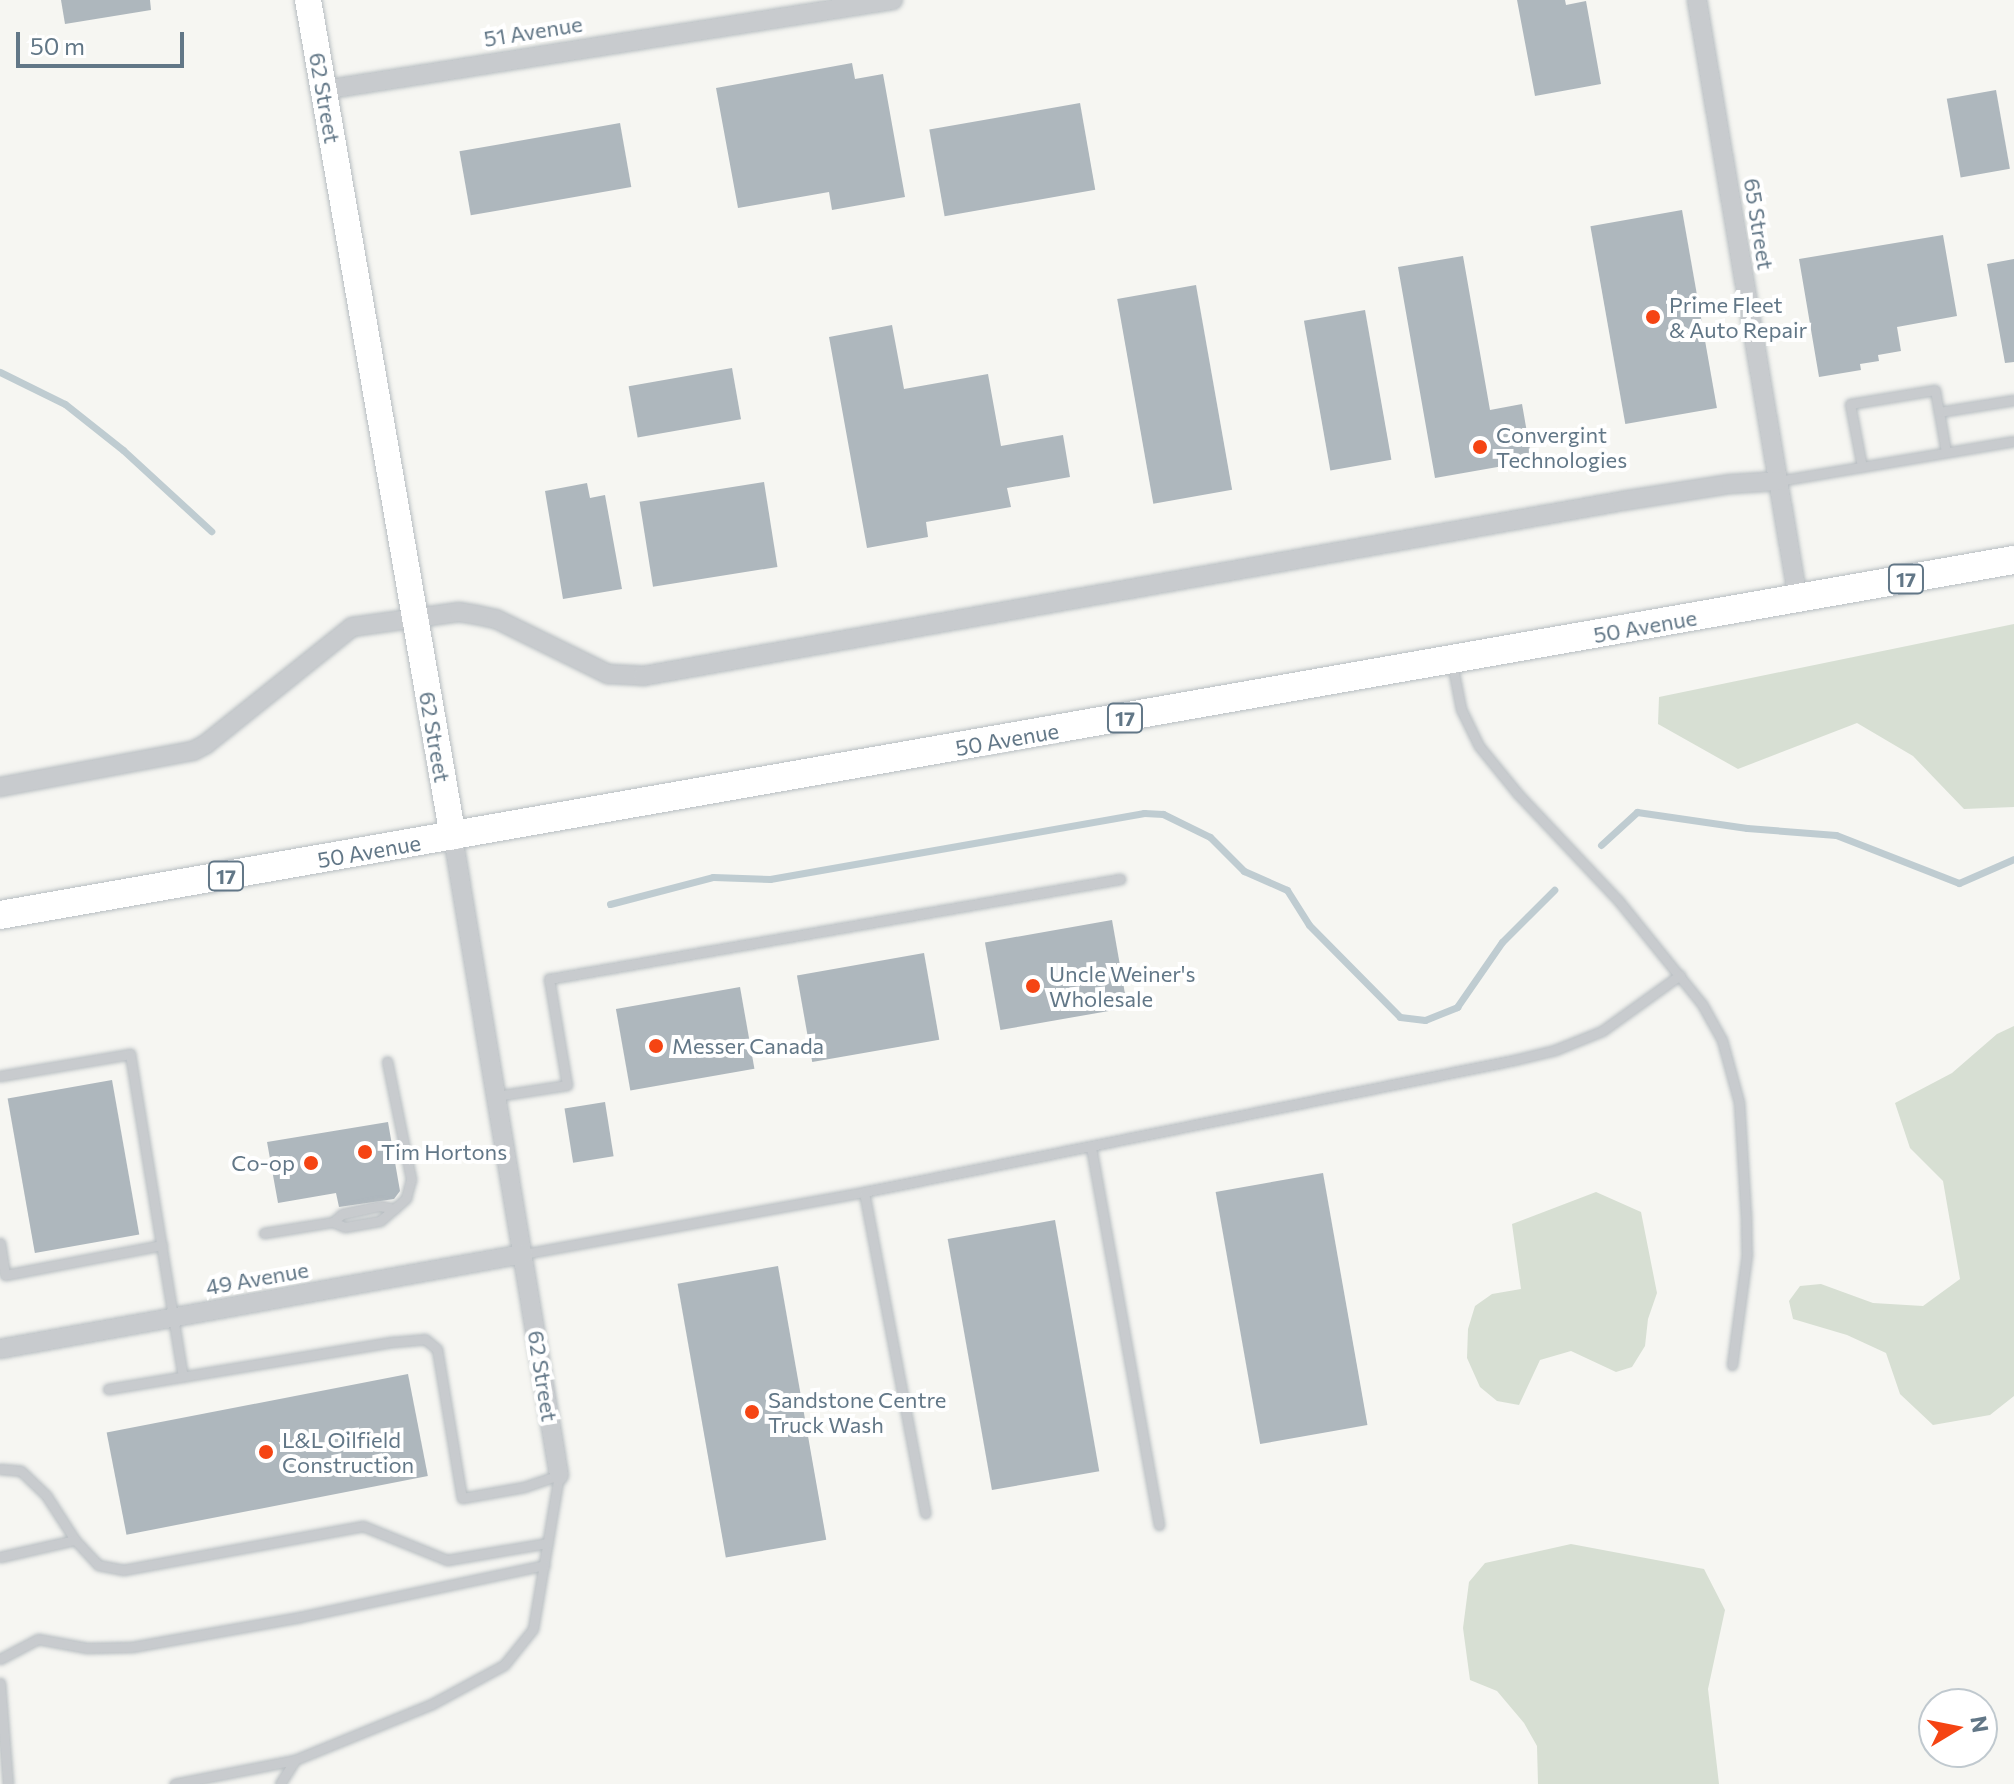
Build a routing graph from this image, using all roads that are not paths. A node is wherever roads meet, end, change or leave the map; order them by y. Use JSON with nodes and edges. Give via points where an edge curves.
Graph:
{"nodes":[{"id":1,"x":308,"y":0,"type":"edge"},
{"id":2,"x":893,"y":0,"type":"edge"},
{"id":3,"x":1697,"y":0,"type":"edge"},
{"id":4,"x":324,"y":90,"type":"junction"},
{"id":5,"x":2014,"y":400,"type":"edge"},
{"id":6,"x":1939,"y":412,"type":"junction"},
{"id":7,"x":2014,"y":441,"type":"edge"},
{"id":8,"x":1946,"y":452,"type":"junction"},
{"id":9,"x":1862,"y":467,"type":"junction"},
{"id":10,"x":1778,"y":481,"type":"junction"},
{"id":11,"x":2014,"y":560,"type":"edge"},
{"id":12,"x":1798,"y":599,"type":"junction"},
{"id":13,"x":414,"y":619,"type":"junction"},
{"id":14,"x":1451,"y":660,"type":"junction"},
{"id":15,"x":0,"y":787,"type":"edge"},
{"id":16,"x":453,"y":837,"type":"junction"},
{"id":17,"x":1120,"y":879,"type":"dead end"},
{"id":18,"x":0,"y":915,"type":"edge"},
{"id":19,"x":1680,"y":975,"type":"junction"},
{"id":20,"x":387,"y":1061,"type":"dead end"},
{"id":21,"x":0,"y":1076,"type":"edge"},
{"id":22,"x":496,"y":1096,"type":"junction"},
{"id":23,"x":1091,"y":1147,"type":"junction"},
{"id":24,"x":864,"y":1192,"type":"junction"},
{"id":25,"x":264,"y":1233,"type":"dead end"},
{"id":26,"x":0,"y":1243,"type":"edge"},
{"id":27,"x":162,"y":1245,"type":"junction"},
{"id":28,"x":523,"y":1254,"type":"junction"},
{"id":29,"x":174,"y":1317,"type":"junction"},
{"id":30,"x":0,"y":1349,"type":"edge"},
{"id":31,"x":1732,"y":1365,"type":"dead end"},
{"id":32,"x":183,"y":1377,"type":"junction"},
{"id":33,"x":108,"y":1389,"type":"dead end"},
{"id":34,"x":0,"y":1469,"type":"edge"},
{"id":35,"x":559,"y":1475,"type":"junction"},
{"id":36,"x":925,"y":1513,"type":"dead end"},
{"id":37,"x":1159,"y":1525,"type":"dead end"},
{"id":38,"x":75,"y":1540,"type":"junction"},
{"id":39,"x":548,"y":1543,"type":"junction"},
{"id":40,"x":0,"y":1557,"type":"edge"},
{"id":41,"x":545,"y":1565,"type":"junction"},
{"id":42,"x":0,"y":1659,"type":"edge"},
{"id":43,"x":0,"y":1683,"type":"edge"},
{"id":44,"x":295,"y":1760,"type":"junction"},
{"id":45,"x":8,"y":1784,"type":"edge"},
{"id":46,"x":174,"y":1784,"type":"edge"},
{"id":47,"x":280,"y":1784,"type":"edge"}],
"edges":[{"from":1,"to":4,"type":"main road","name":"62 Street"},
{"from":2,"to":4,"type":"street","name":"51 Avenue"},
{"from":3,"to":10,"type":"street","name":"65 Street"},
{"from":4,"to":13,"type":"main road","name":"62 Street"},
{"from":5,"to":6,"type":"lane"},
{"from":6,"to":8,"type":"lane"},
{"from":6,"to":9,"type":"lane","via":[[1935,390],[1850,404]]},
{"from":7,"to":8,"type":"lane"},
{"from":8,"to":9,"type":"lane"},
{"from":9,"to":10,"type":"lane"},
{"from":10,"to":12,"type":"street","name":"65 Street"},
{"from":10,"to":13,"type":"street","via":[[1622,501],[643,676],[608,674],[496,619],[459,612]]},
{"from":11,"to":12,"type":"main road","name":"50 Avenue","number":"17"},
{"from":12,"to":14,"type":"main road","name":"50 Avenue","number":"17"},
{"from":13,"to":15,"type":"street","via":[[352,627],[193,751]]},
{"from":13,"to":16,"type":"main road","name":"62 Street"},
{"from":14,"to":16,"type":"main road","name":"50 Avenue","number":"17"},
{"from":14,"to":19,"type":"lane","via":[[1461,709],[1479,746]]},
{"from":16,"to":18,"type":"main road","name":"50 Avenue","number":"17"},
{"from":16,"to":22,"type":"street","name":"62 Street"},
{"from":17,"to":22,"type":"lane","via":[[549,979],[567,1085]]},
{"from":19,"to":23,"type":"lane","via":[[1618,1022],[1555,1050]]},
{"from":19,"to":31,"type":"lane","via":[[1722,1040],[1739,1102],[1747,1254]]},
{"from":20,"to":25,"type":"lane","via":[[411,1179],[406,1198],[380,1221]]},
{"from":21,"to":27,"type":"lane","via":[[130,1054]]},
{"from":22,"to":28,"type":"street","name":"62 Street"},
{"from":23,"to":24,"type":"lane"},
{"from":23,"to":37,"type":"lane"},
{"from":24,"to":28,"type":"lane"},
{"from":24,"to":36,"type":"lane"},
{"from":26,"to":27,"type":"lane","via":[[5,1275]]},
{"from":27,"to":29,"type":"lane"},
{"from":28,"to":29,"type":"street","name":"49 Avenue"},
{"from":28,"to":35,"type":"street","name":"62 Street"},
{"from":29,"to":30,"type":"street","name":"49 Avenue"},
{"from":29,"to":32,"type":"lane"},
{"from":32,"to":33,"type":"lane"},
{"from":32,"to":35,"type":"lane","via":[[425,1339],[437,1349],[462,1498]]},
{"from":34,"to":38,"type":"lane","via":[[21,1471],[46,1495]]},
{"from":35,"to":39,"type":"lane"},
{"from":38,"to":39,"type":"lane","via":[[98,1565],[123,1570],[363,1526],[447,1560]]},
{"from":38,"to":40,"type":"lane"},
{"from":39,"to":41,"type":"lane"},
{"from":41,"to":42,"type":"lane","via":[[132,1647],[87,1648],[38,1639]]},
{"from":41,"to":44,"type":"lane","via":[[533,1629],[504,1665],[432,1704]]},
{"from":43,"to":45,"type":"lane"},
{"from":44,"to":46,"type":"lane"},
{"from":44,"to":47,"type":"lane"}]}
